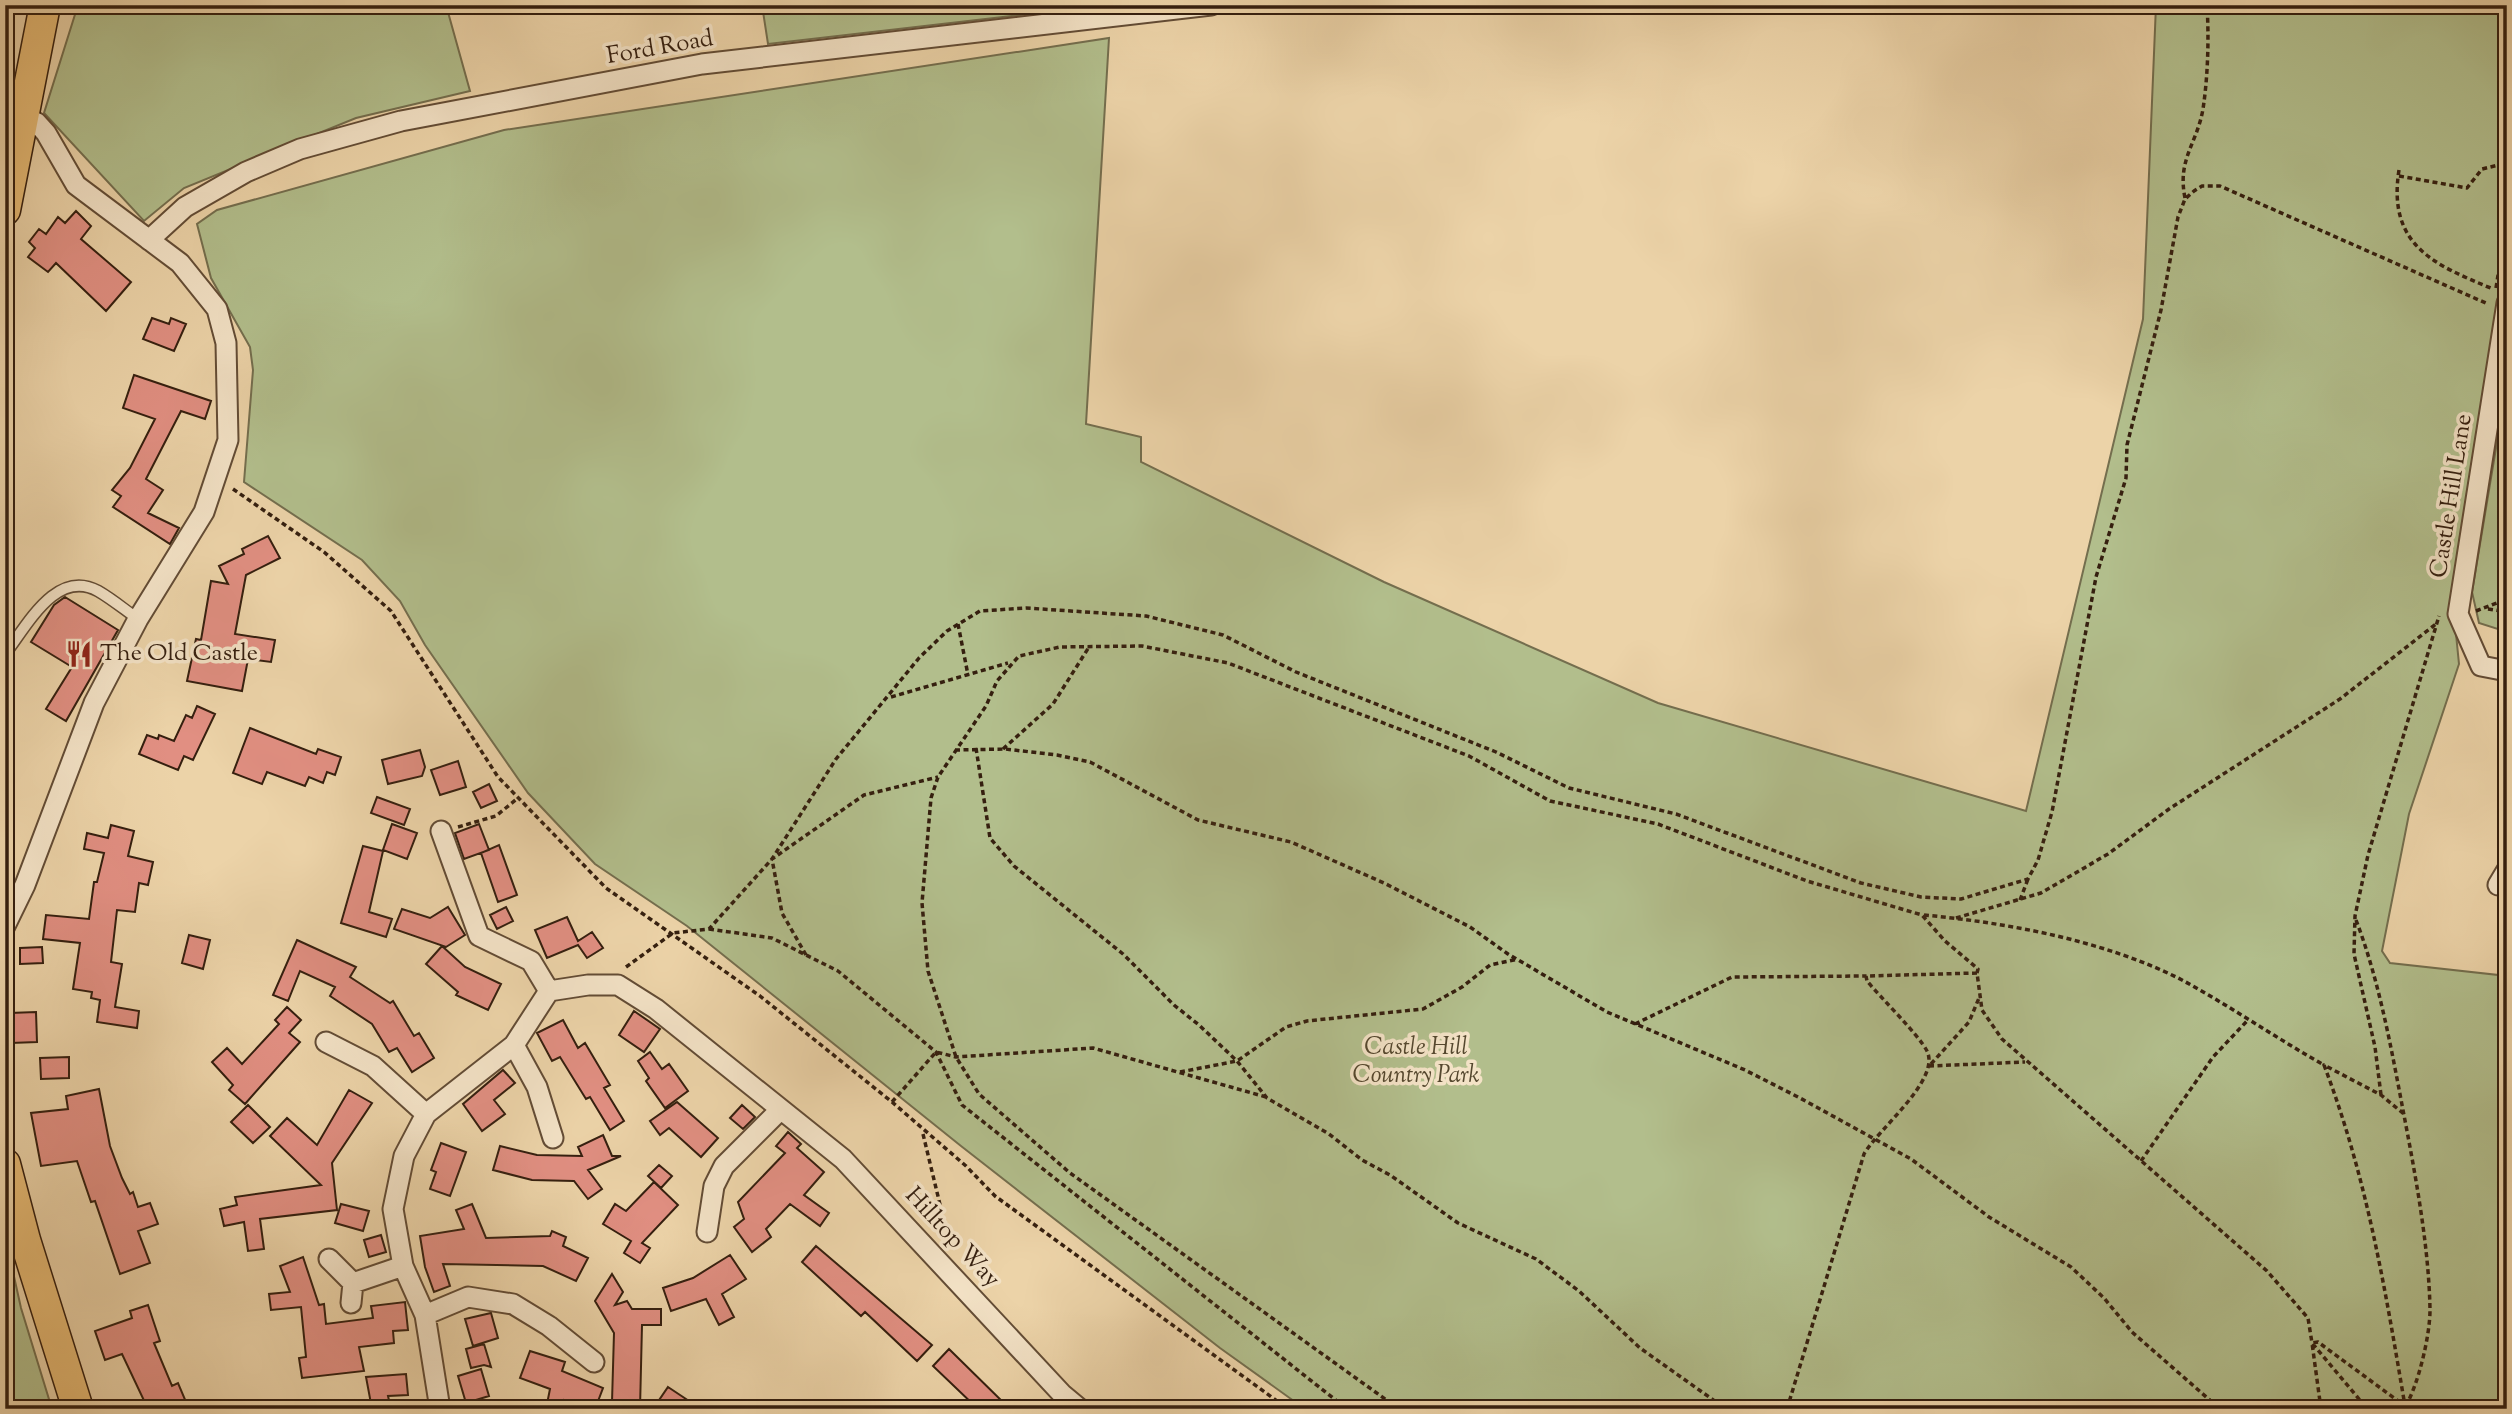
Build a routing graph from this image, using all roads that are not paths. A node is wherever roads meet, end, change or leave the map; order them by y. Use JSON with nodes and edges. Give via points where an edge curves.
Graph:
{"nodes":[{"id":1,"x":45,"y":5,"type":"edge"},
{"id":2,"x":1211,"y":5,"type":"edge"},
{"id":3,"x":24,"y":117,"type":"junction"},
{"id":4,"x":11,"y":151,"type":"edge"},
{"id":5,"x":5,"y":210,"type":"edge"},
{"id":6,"x":149,"y":240,"type":"junction"},
{"id":7,"x":2498,"y":300,"type":"edge"},
{"id":8,"x":138,"y":619,"type":"junction"},
{"id":9,"x":5,"y":654,"type":"edge"},
{"id":10,"x":2507,"y":671,"type":"edge"},
{"id":11,"x":441,"y":831,"type":"road end"},
{"id":12,"x":5,"y":926,"type":"edge"},
{"id":13,"x":549,"y":991,"type":"junction"},
{"id":14,"x":326,"y":1042,"type":"dead end"},
{"id":15,"x":514,"y":1045,"type":"junction"},
{"id":16,"x":779,"y":1111,"type":"junction"},
{"id":17,"x":426,"y":1114,"type":"junction"},
{"id":18,"x":553,"y":1138,"type":"dead end"},
{"id":19,"x":5,"y":1164,"type":"edge"},
{"id":20,"x":707,"y":1232,"type":"dead end"},
{"id":21,"x":329,"y":1259,"type":"dead end"},
{"id":22,"x":403,"y":1266,"type":"junction"},
{"id":23,"x":353,"y":1283,"type":"junction"},
{"id":24,"x":351,"y":1303,"type":"dead end"},
{"id":25,"x":425,"y":1315,"type":"junction"},
{"id":26,"x":594,"y":1362,"type":"dead end"},
{"id":27,"x":78,"y":1409,"type":"edge"},
{"id":28,"x":440,"y":1409,"type":"edge"},
{"id":29,"x":1080,"y":1409,"type":"edge"}],
"edges":[{"from":1,"to":3,"type":"main road"},
{"from":2,"to":6,"type":"street","name":"Ford Road","via":[[702,64],[401,121],[300,149],[246,172],[185,207]]},
{"from":3,"to":4,"type":"main road"},
{"from":3,"to":6,"type":"street","via":[[46,133],[76,185]]},
{"from":4,"to":5,"type":"main road"},
{"from":6,"to":8,"type":"street","via":[[193,275],[217,309],[226,344],[228,440],[204,512]]},
{"from":7,"to":10,"type":"street","name":"Castle Hill Lane","via":[[2458,614],[2481,666]]},
{"from":8,"to":9,"type":"lane","via":[[96,590],[73,584],[51,594]]},
{"from":8,"to":12,"type":"street","via":[[94,703]]},
{"from":11,"to":13,"type":"street","via":[[479,936],[531,961]]},
{"from":13,"to":15,"type":"street"},
{"from":13,"to":16,"type":"street","name":"Hilltop Way","via":[[618,985],[656,1009]]},
{"from":14,"to":17,"type":"street","via":[[373,1066]]},
{"from":15,"to":17,"type":"street"},
{"from":15,"to":18,"type":"street","via":[[537,1087]]},
{"from":16,"to":20,"type":"street","via":[[724,1166],[714,1186]]},
{"from":16,"to":29,"type":"street","name":"Hilltop Way","via":[[843,1159]]},
{"from":17,"to":22,"type":"street","via":[[404,1156],[393,1209]]},
{"from":19,"to":27,"type":"main road"},
{"from":21,"to":23,"type":"street"},
{"from":22,"to":23,"type":"street"},
{"from":22,"to":25,"type":"street"},
{"from":23,"to":24,"type":"street"},
{"from":25,"to":26,"type":"street","via":[[468,1297],[513,1304]]},
{"from":25,"to":28,"type":"street"}]}
